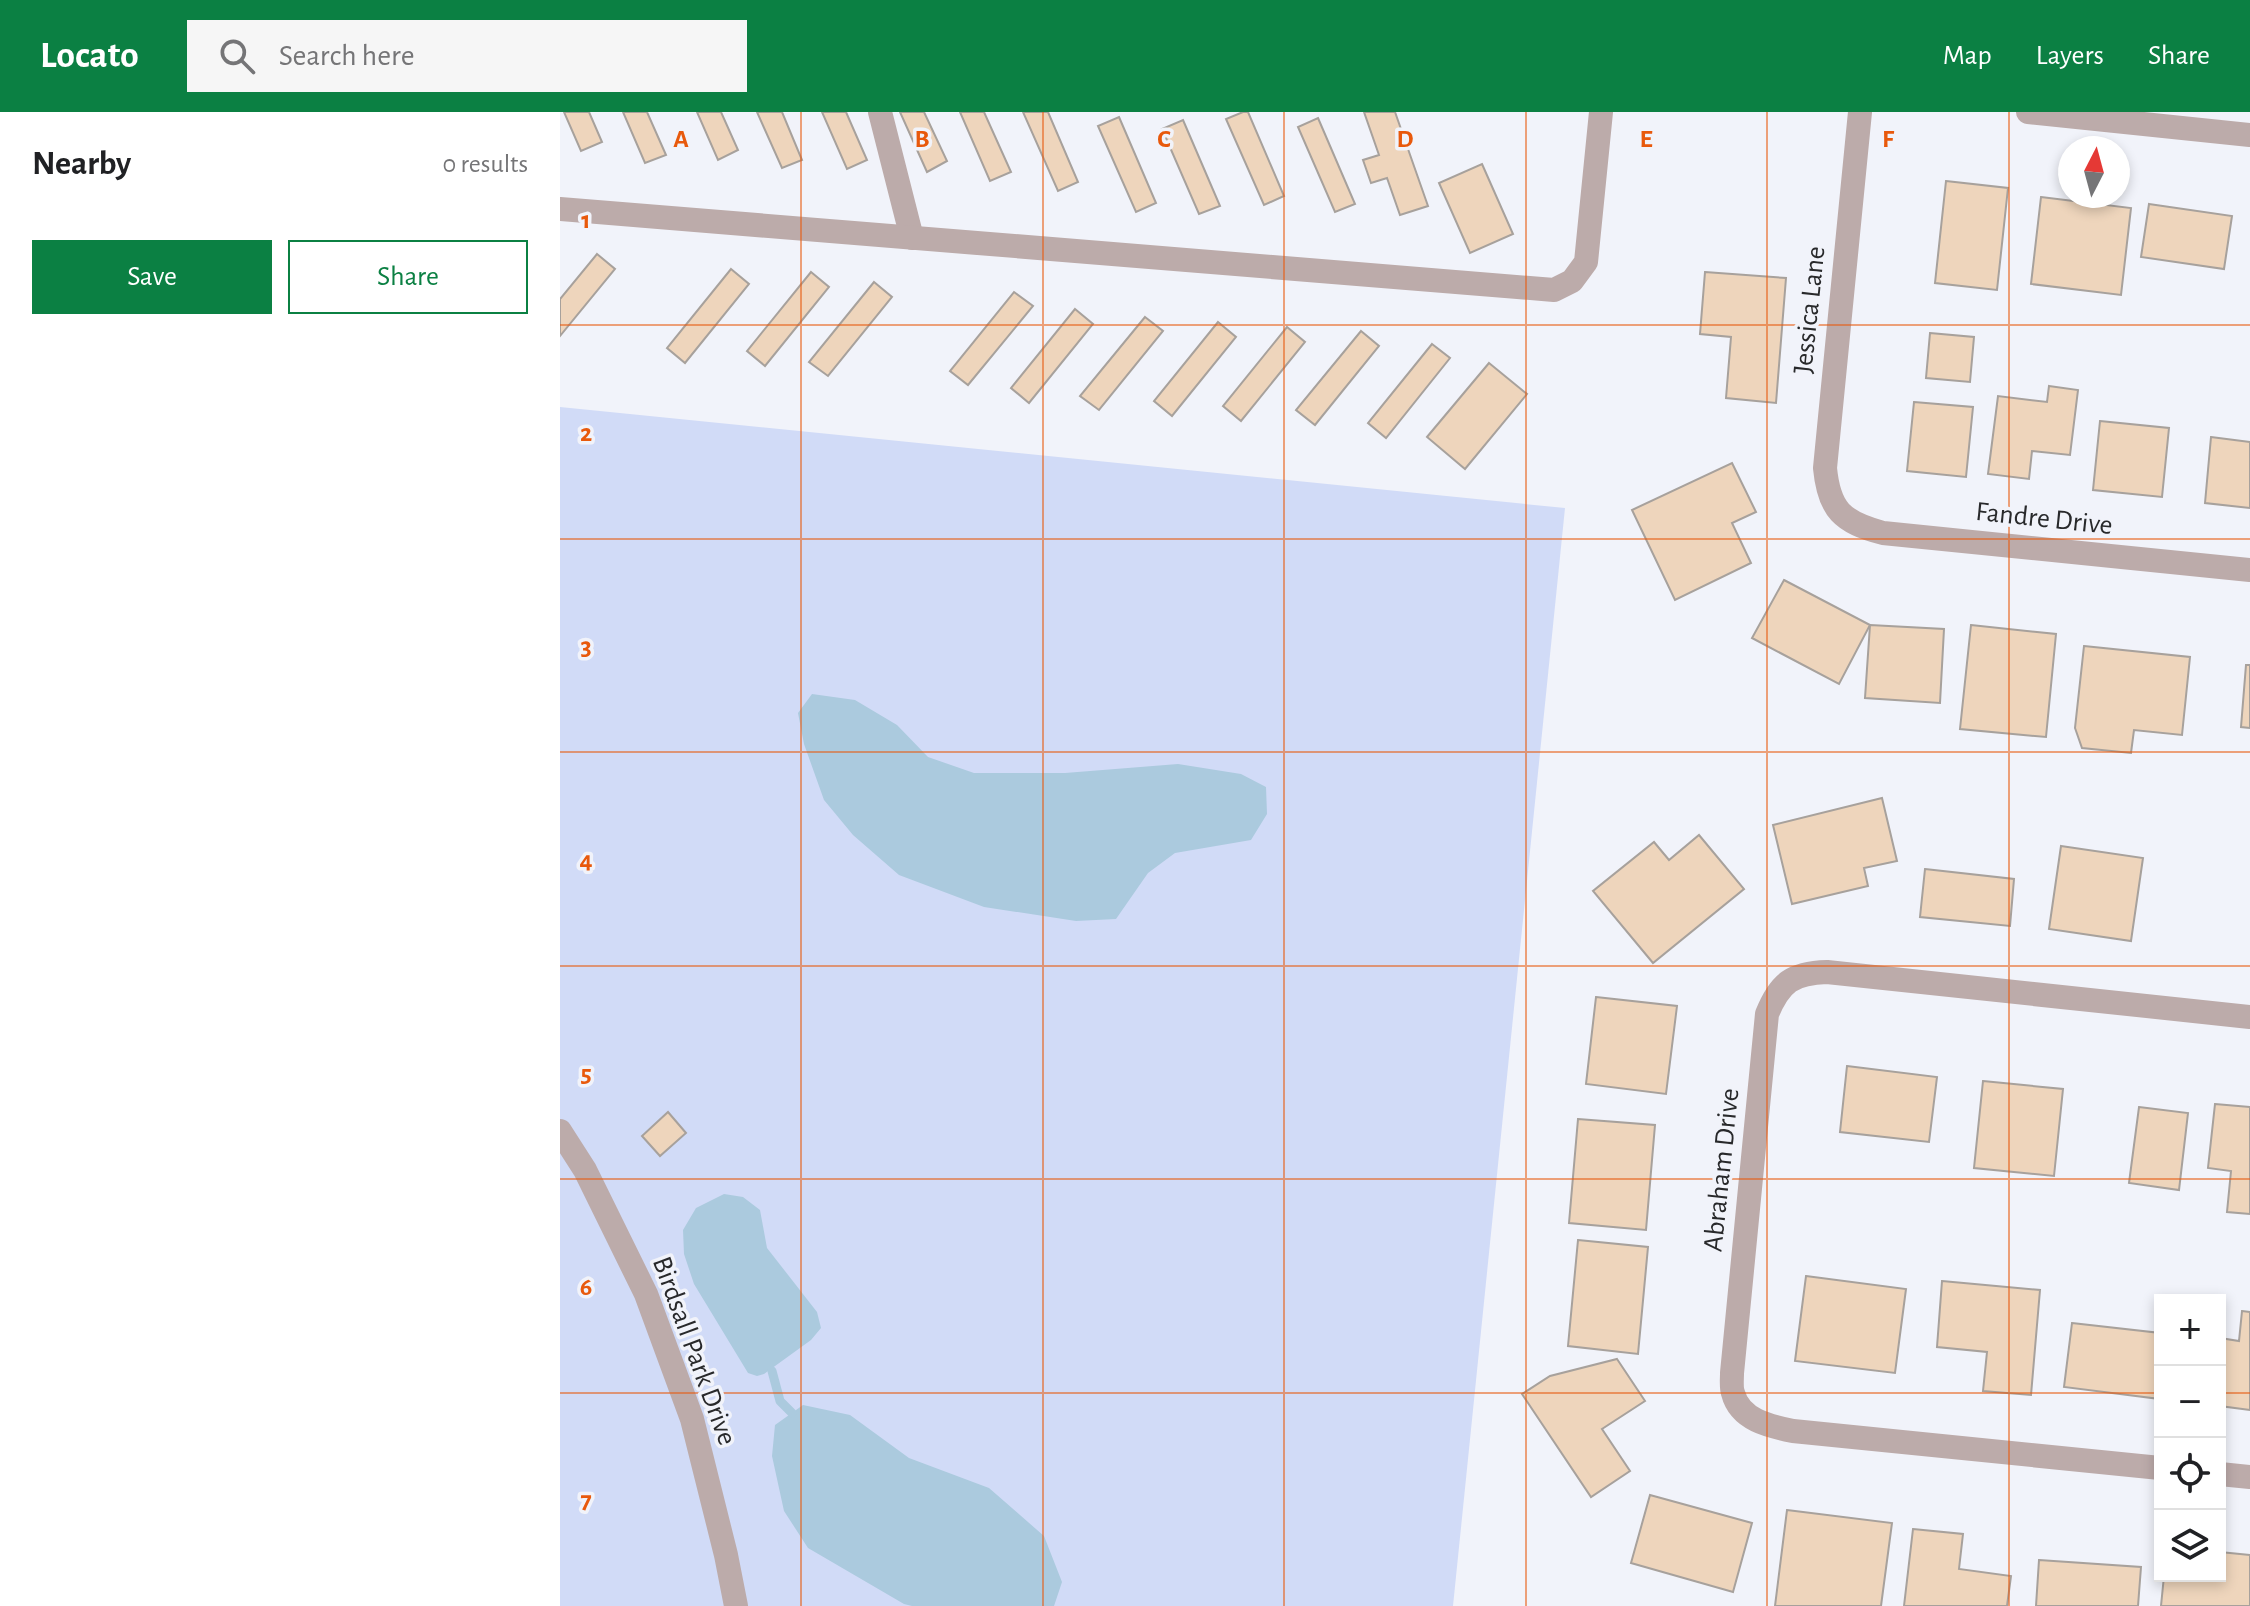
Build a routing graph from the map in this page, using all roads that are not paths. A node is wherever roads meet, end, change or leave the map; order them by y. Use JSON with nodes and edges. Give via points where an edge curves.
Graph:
{"nodes":[{"id":1,"x":880,"y":112,"type":"edge"},
{"id":2,"x":1601,"y":112,"type":"edge"},
{"id":3,"x":1860,"y":112,"type":"edge"},
{"id":4,"x":2028,"y":112,"type":"edge"},
{"id":5,"x":2250,"y":135,"type":"edge"},
{"id":6,"x":560,"y":209,"type":"edge"},
{"id":7,"x":912,"y":238,"type":"junction"},
{"id":8,"x":1838,"y":511,"type":"joint"},
{"id":9,"x":2250,"y":570,"type":"edge"},
{"id":10,"x":2250,"y":1017,"type":"edge"},
{"id":11,"x":560,"y":1131,"type":"edge"},
{"id":12,"x":2154,"y":1467,"type":"edge"},
{"id":13,"x":2226,"y":1475,"type":"edge"},
{"id":14,"x":2250,"y":1477,"type":"edge"},
{"id":15,"x":736,"y":1606,"type":"edge"}],
"edges":[{"from":1,"to":7,"type":"street"},
{"from":2,"to":7,"type":"street","via":[[1586,262],[1572,281],[1554,290]]},
{"from":3,"to":8,"type":"street","name":"Jessica Lane","via":[[1825,468],[1827,492]]},
{"from":4,"to":5,"type":"street"},
{"from":6,"to":7,"type":"street"},
{"from":8,"to":9,"type":"street","name":"Fandre Drive","via":[[1859,526],[1883,533]]},
{"from":10,"to":12,"type":"street","name":"Abraham Drive","via":[[1827,972],[1788,981],[1767,1014],[1732,1373],[1733,1393],[1745,1413],[1766,1426],[1793,1431]]},
{"from":11,"to":15,"type":"street","name":"Birdsall Park Drive","via":[[646,1294],[692,1419]]},
{"from":13,"to":14,"type":"street"}]}
